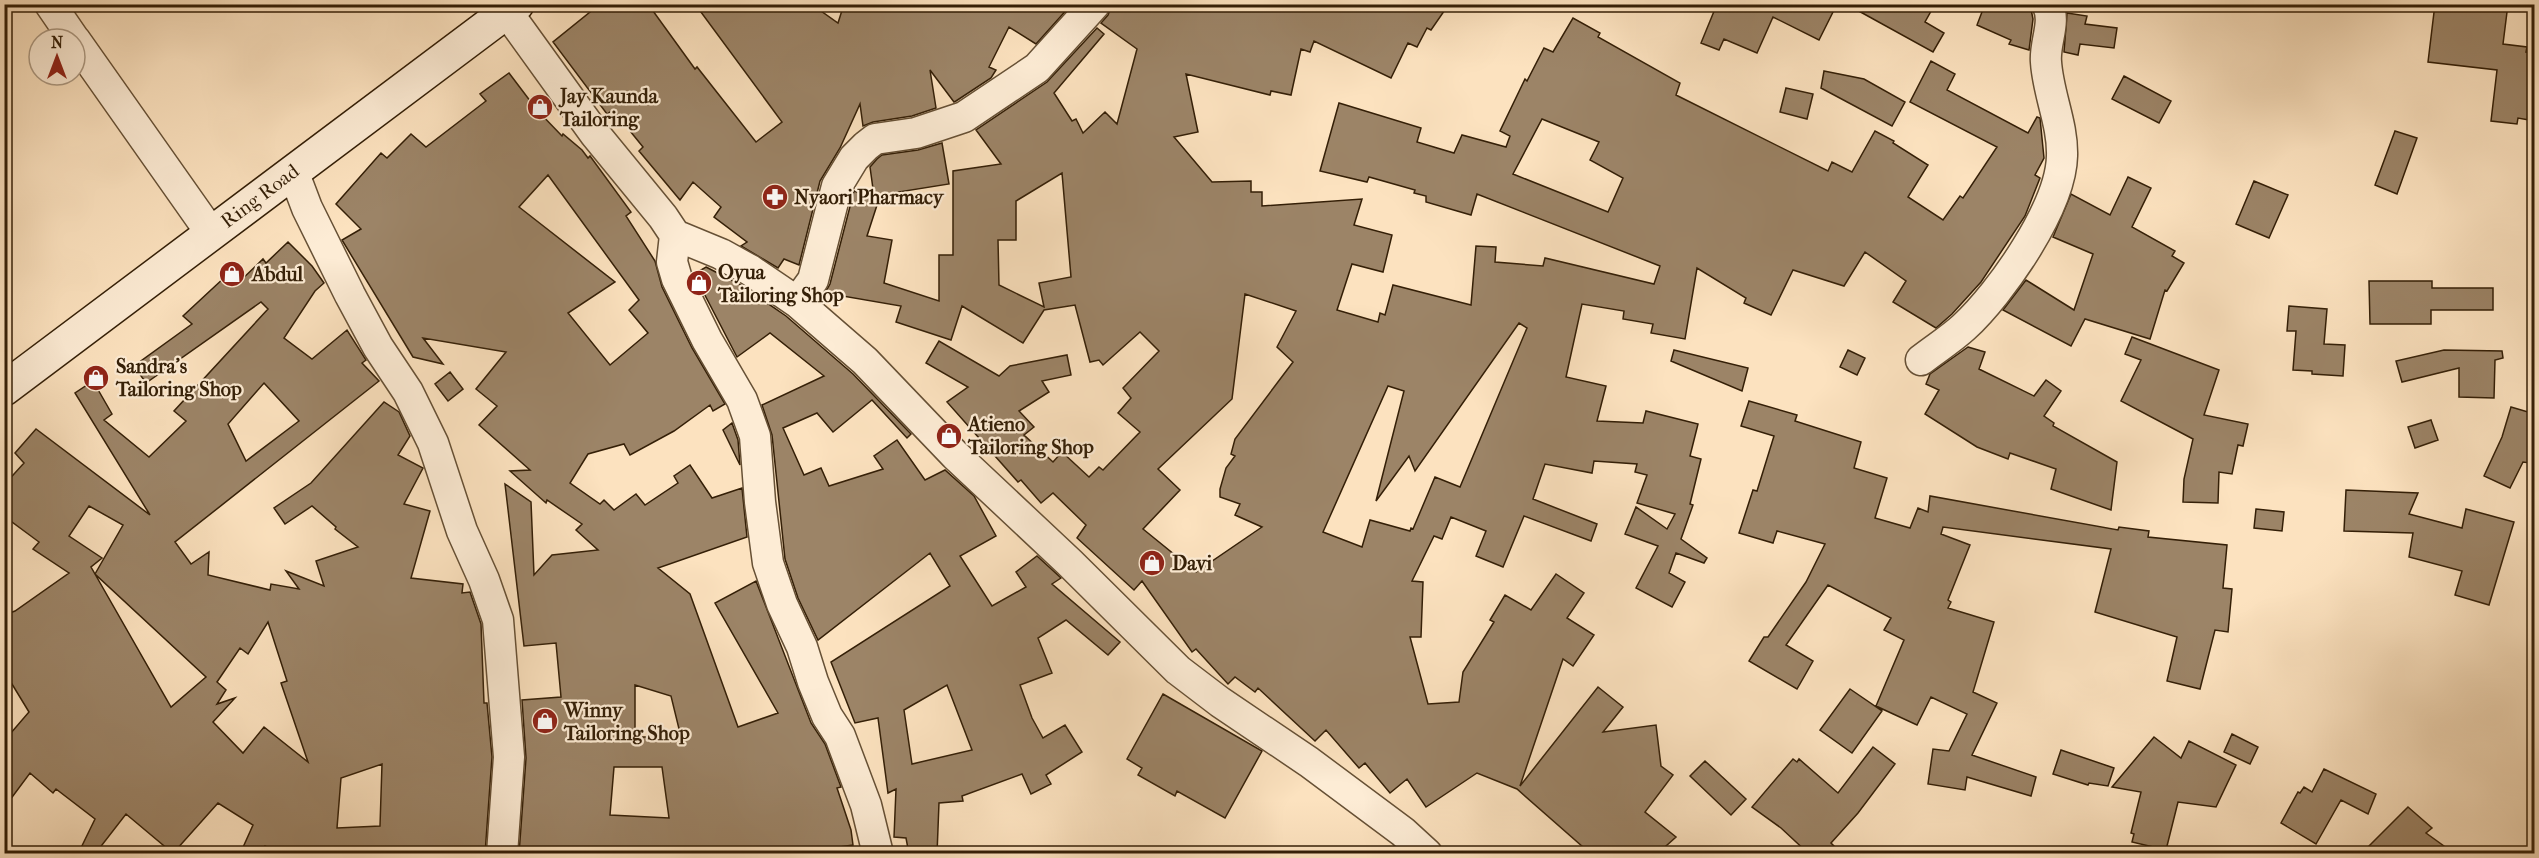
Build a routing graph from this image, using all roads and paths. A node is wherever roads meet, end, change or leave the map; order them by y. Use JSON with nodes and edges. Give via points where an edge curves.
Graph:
{"nodes":[{"id":1,"x":50,"y":4,"type":"edge"},
{"id":2,"x":1095,"y":4,"type":"edge"},
{"id":3,"x":2048,"y":4,"type":"edge"},
{"id":4,"x":512,"y":8,"type":"edge"},
{"id":5,"x":66,"y":27,"type":"edge"},
{"id":6,"x":87,"y":56,"type":"edge"},
{"id":7,"x":293,"y":171,"type":"junction"},
{"id":8,"x":211,"y":233,"type":"junction"},
{"id":9,"x":675,"y":235,"type":"junction"},
{"id":10,"x":797,"y":302,"type":"junction"},
{"id":11,"x":1921,"y":360,"type":"dead end"},
{"id":12,"x":4,"y":389,"type":"edge"},
{"id":13,"x":502,"y":854,"type":"edge"},
{"id":14,"x":878,"y":854,"type":"edge"},
{"id":15,"x":1427,"y":854,"type":"edge"}],
"edges":[{"from":1,"to":5,"type":"street"},
{"from":2,"to":10,"type":"street","via":[[1037,68],[964,117],[916,132],[875,139],[854,158],[837,186],[813,280]]},
{"from":3,"to":11,"type":"street","via":[[2052,13],[2046,62],[2062,144],[2056,185],[2039,226],[2006,279],[1964,327]]},
{"from":4,"to":7,"type":"main road","name":"Ring Road"},
{"from":4,"to":9,"type":"street","via":[[595,134]]},
{"from":6,"to":8,"type":"street"},
{"from":7,"to":8,"type":"main road","name":"Ring Road"},
{"from":7,"to":13,"type":"street","via":[[350,295],[408,392],[433,443],[462,531],[498,620],[509,757]]},
{"from":8,"to":12,"type":"main road","name":"Ring Road"},
{"from":9,"to":10,"type":"street","via":[[721,254]]},
{"from":9,"to":14,"type":"street","via":[[672,262],[677,279],[742,400],[755,436],[760,502],[773,579],[820,699],[840,736],[866,805]]},
{"from":10,"to":15,"type":"street","via":[[865,361],[955,455],[1178,670],[1309,762]]}]}
